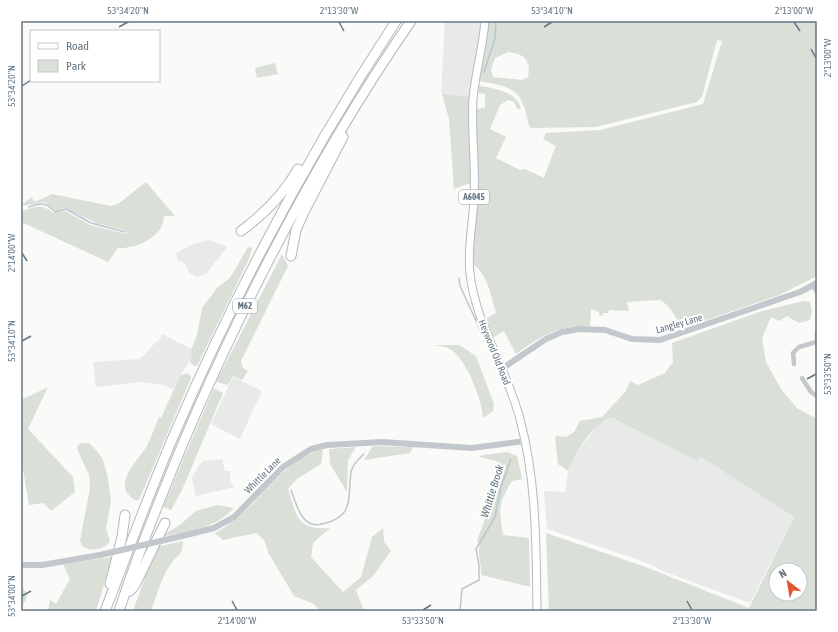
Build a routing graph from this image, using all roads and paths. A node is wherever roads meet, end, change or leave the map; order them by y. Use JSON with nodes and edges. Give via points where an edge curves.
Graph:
{"nodes":[{"id":1,"x":396,"y":21,"type":"edge"},
{"id":2,"x":411,"y":21,"type":"edge"},
{"id":3,"x":485,"y":21,"type":"edge"},
{"id":4,"x":382,"y":63,"type":"junction"},
{"id":5,"x":350,"y":91,"type":"junction"},
{"id":6,"x":241,"y":231,"type":"dead end"},
{"id":7,"x":291,"y":256,"type":"dead end"},
{"id":8,"x":815,"y":284,"type":"edge"},
{"id":9,"x":817,"y":292,"type":"edge"},
{"id":10,"x":817,"y":332,"type":"edge"},
{"id":11,"x":816,"y":343,"type":"edge"},
{"id":12,"x":794,"y":364,"type":"dead end"},
{"id":13,"x":503,"y":368,"type":"junction"},
{"id":14,"x":802,"y":378,"type":"dead end"},
{"id":15,"x":817,"y":396,"type":"edge"},
{"id":16,"x":525,"y":441,"type":"junction"},
{"id":17,"x":125,"y":515,"type":"dead end"},
{"id":18,"x":166,"y":523,"type":"dead end"},
{"id":19,"x":21,"y":565,"type":"edge"},
{"id":20,"x":123,"y":598,"type":"junction"},
{"id":21,"x":105,"y":611,"type":"edge"},
{"id":22,"x":119,"y":611,"type":"edge"},
{"id":23,"x":537,"y":611,"type":"edge"}],
"edges":[{"from":1,"to":5,"type":"highway","number":"M62"},
{"from":2,"to":4,"type":"highway","number":"M62"},
{"from":3,"to":13,"type":"main road","name":"Heywood Old Road","number":"A6045","via":[[473,96],[474,198],[469,261],[481,320]]},
{"from":4,"to":7,"type":"highway","number":"M62","via":[[304,212],[296,230]]},
{"from":4,"to":20,"type":"highway","number":"M62","via":[[324,159],[273,252],[224,350],[167,481]]},
{"from":5,"to":6,"type":"highway","number":"M62","via":[[293,178],[260,217]]},
{"from":5,"to":21,"type":"highway","number":"M62","via":[[264,245],[215,344],[158,474]]},
{"from":8,"to":9,"type":"street"},
{"from":8,"to":13,"type":"street","name":"Langley Lane","via":[[675,337],[660,340],[632,339],[605,330],[579,329],[562,332],[546,339]]},
{"from":10,"to":11,"type":"street"},
{"from":11,"to":12,"type":"street","via":[[798,347],[793,353]]},
{"from":13,"to":16,"type":"main road","name":"Heywood Old Road","number":"A6045","via":[[517,407]]},
{"from":14,"to":15,"type":"street","via":[[811,392]]},
{"from":16,"to":19,"type":"street","name":"Whittle Lane","bridge":true,"via":[[472,448],[382,442],[311,449],[283,467],[234,517],[214,528],[100,555],[42,565]]},
{"from":16,"to":23,"type":"main road","name":"Heywood Old Road","number":"A6045","via":[[533,490]]},
{"from":17,"to":21,"type":"highway","number":"M62"},
{"from":18,"to":20,"type":"highway","number":"M62","via":[[134,585]]},
{"from":20,"to":22,"type":"highway","number":"M62"}]}
